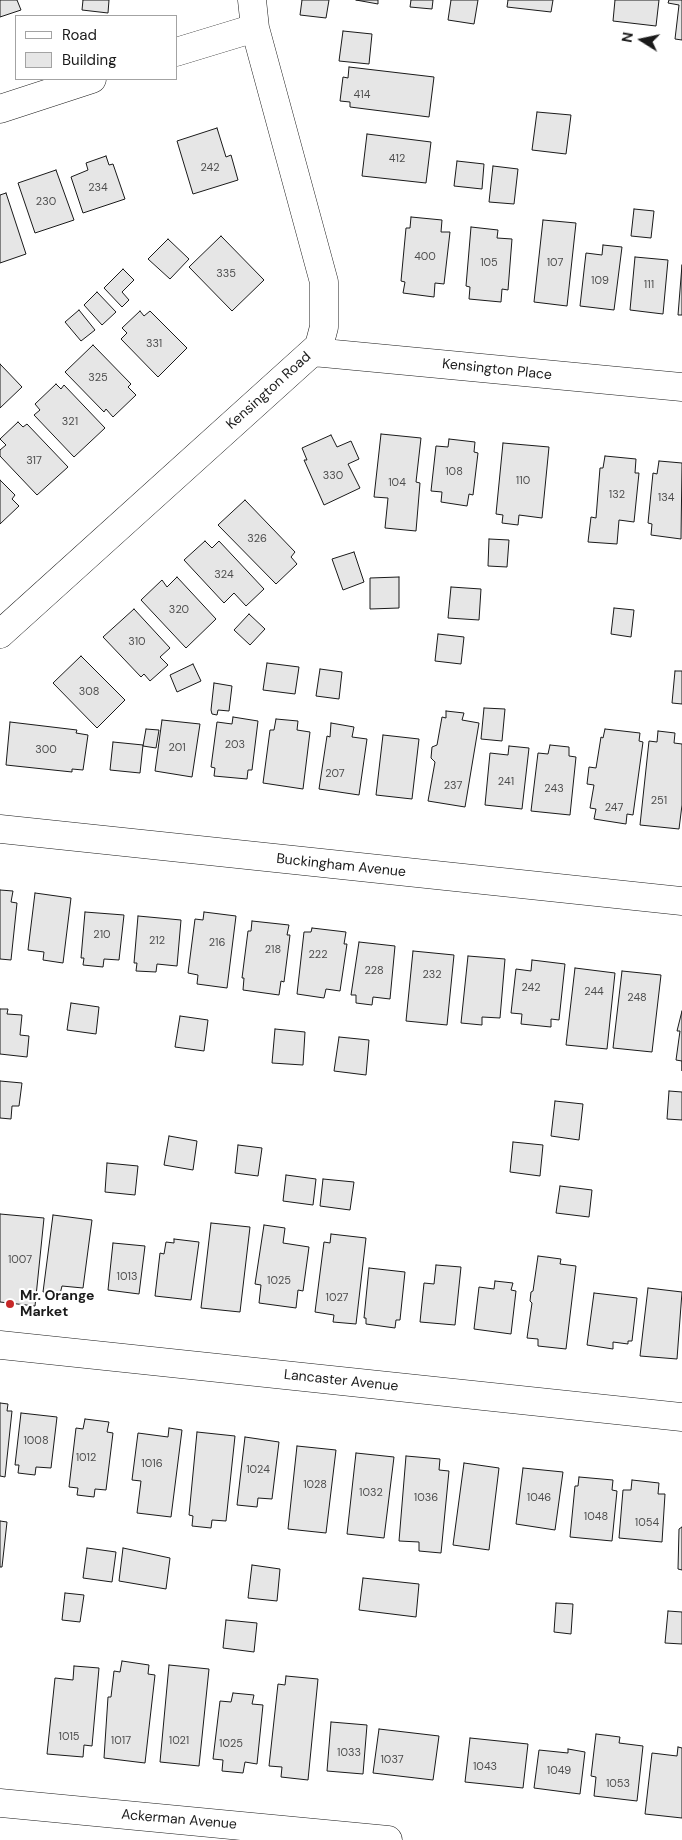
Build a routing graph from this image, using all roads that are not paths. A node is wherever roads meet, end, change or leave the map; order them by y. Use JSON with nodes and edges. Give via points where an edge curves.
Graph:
{"nodes":[{"id":1,"x":252,"y":0,"type":"edge"},
{"id":2,"x":255,"y":28,"type":"junction"},
{"id":3,"x":178,"y":51,"type":"edge"},
{"id":4,"x":89,"y":80,"type":"edge"},
{"id":5,"x":0,"y":109,"type":"edge"},
{"id":6,"x":313,"y":352,"type":"junction"},
{"id":7,"x":682,"y":387,"type":"edge"},
{"id":8,"x":0,"y":634,"type":"edge"},
{"id":9,"x":0,"y":829,"type":"edge"},
{"id":10,"x":682,"y":901,"type":"edge"},
{"id":11,"x":0,"y":1345,"type":"edge"},
{"id":12,"x":682,"y":1417,"type":"edge"},
{"id":13,"x":0,"y":1803,"type":"edge"},
{"id":14,"x":388,"y":1840,"type":"edge"}],
"edges":[{"from":1,"to":2,"type":"street","name":"Kensington Road"},
{"from":2,"to":3,"type":"street"},
{"from":2,"to":6,"type":"street","name":"Kensington Road","via":[[324,282],[324,327],[319,346]]},
{"from":4,"to":5,"type":"street"},
{"from":6,"to":7,"type":"street","name":"Kensington Place"},
{"from":6,"to":8,"type":"street","name":"Kensington Road"},
{"from":9,"to":10,"type":"street","name":"Buckingham Avenue"},
{"from":11,"to":12,"type":"street","name":"Lancaster Avenue"},
{"from":13,"to":14,"type":"street","name":"Ackerman Avenue"}]}
